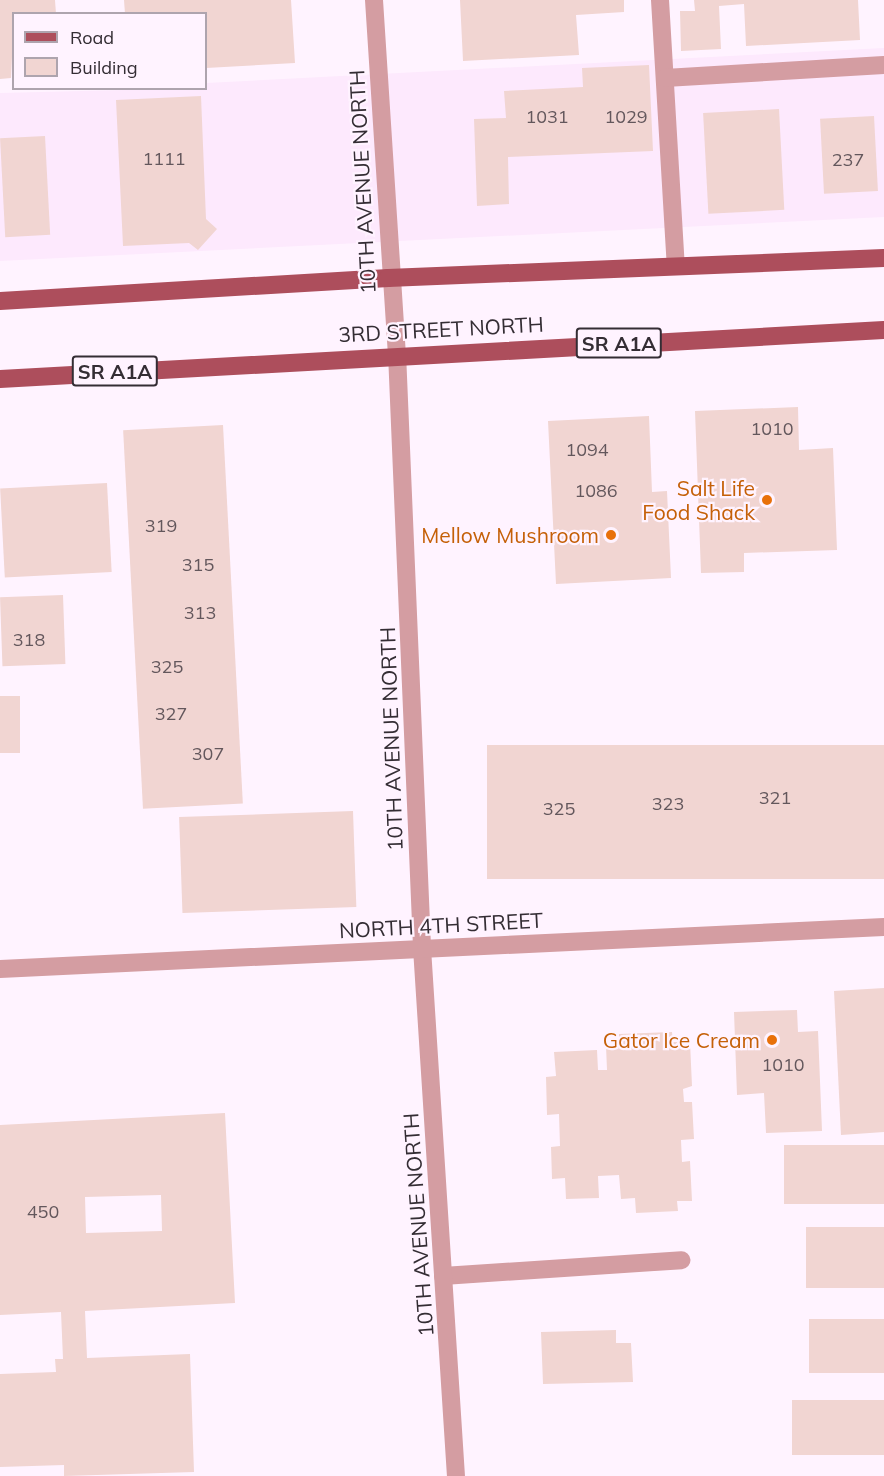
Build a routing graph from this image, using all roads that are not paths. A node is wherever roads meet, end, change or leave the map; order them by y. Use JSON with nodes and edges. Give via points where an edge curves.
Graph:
{"nodes":[{"id":1,"x":374,"y":0,"type":"edge"},
{"id":2,"x":660,"y":0,"type":"edge"},
{"id":3,"x":884,"y":65,"type":"edge"},
{"id":4,"x":665,"y":78,"type":"junction"},
{"id":5,"x":884,"y":258,"type":"edge"},
{"id":6,"x":676,"y":266,"type":"junction"},
{"id":7,"x":388,"y":278,"type":"junction"},
{"id":8,"x":0,"y":302,"type":"edge"},
{"id":9,"x":884,"y":330,"type":"edge"},
{"id":10,"x":397,"y":353,"type":"junction"},
{"id":11,"x":0,"y":379,"type":"edge"},
{"id":12,"x":884,"y":927,"type":"edge"},
{"id":13,"x":422,"y":948,"type":"junction"},
{"id":14,"x":0,"y":969,"type":"edge"},
{"id":15,"x":681,"y":1260,"type":"dead end"},
{"id":16,"x":443,"y":1276,"type":"junction"},
{"id":17,"x":456,"y":1476,"type":"edge"}],
"edges":[{"from":1,"to":7,"type":"street","name":"10TH AVENUE NORTH"},
{"from":2,"to":4,"type":"street"},
{"from":3,"to":4,"type":"street"},
{"from":4,"to":6,"type":"street"},
{"from":5,"to":6,"type":"main road"},
{"from":6,"to":7,"type":"main road"},
{"from":7,"to":8,"type":"main road"},
{"from":7,"to":10,"type":"street","name":"10TH AVENUE NORTH"},
{"from":9,"to":10,"type":"main road","name":"3RD STREET NORTH","number":"SR A1A"},
{"from":10,"to":11,"type":"main road","name":"3RD STREET NORTH","number":"SR A1A"},
{"from":10,"to":13,"type":"street","name":"10TH AVENUE NORTH"},
{"from":12,"to":13,"type":"street","name":"NORTH 4TH STREET"},
{"from":13,"to":14,"type":"street","name":"NORTH 4TH STREET"},
{"from":13,"to":16,"type":"street","name":"10TH AVENUE NORTH"},
{"from":15,"to":16,"type":"street"},
{"from":16,"to":17,"type":"street","name":"10TH AVENUE NORTH"}]}
